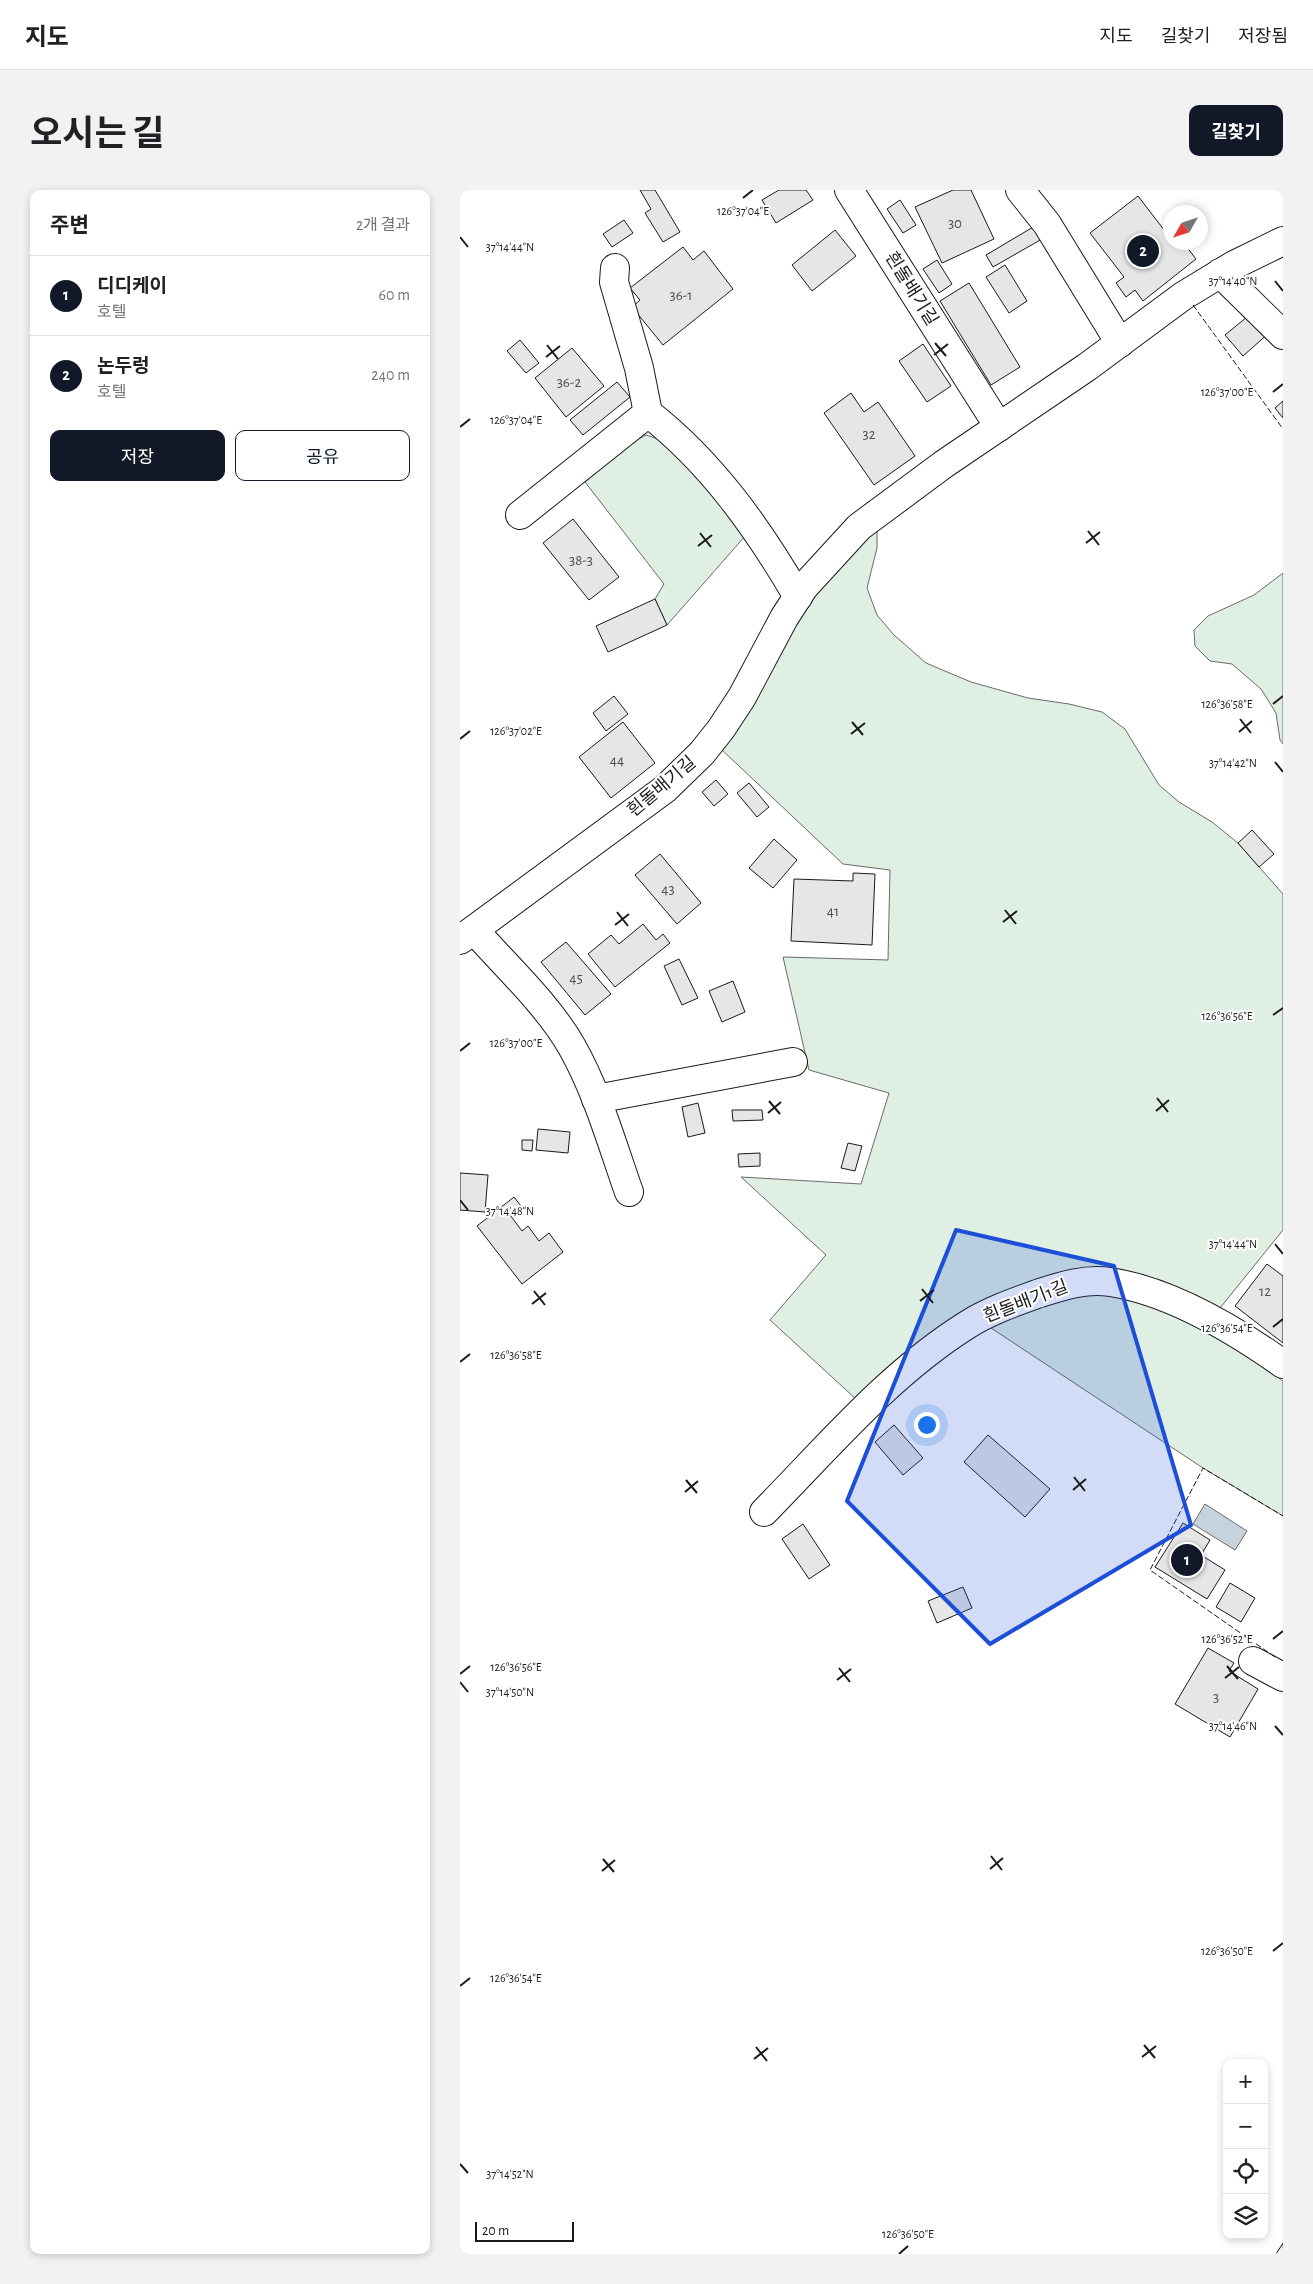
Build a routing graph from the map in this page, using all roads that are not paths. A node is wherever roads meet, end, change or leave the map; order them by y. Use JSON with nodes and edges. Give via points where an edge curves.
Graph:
{"nodes":[{"id":1,"x":1020,"y":190,"type":"edge"},
{"id":2,"x":860,"y":194,"type":"edge"},
{"id":3,"x":1283,"y":241,"type":"edge"},
{"id":4,"x":616,"y":268,"type":"dead end"},
{"id":5,"x":1220,"y":273,"type":"junction"},
{"id":6,"x":1283,"y":335,"type":"edge"},
{"id":7,"x":1120,"y":343,"type":"junction"},
{"id":8,"x":648,"y":413,"type":"junction"},
{"id":9,"x":999,"y":427,"type":"junction"},
{"id":10,"x":520,"y":515,"type":"dead end"},
{"id":11,"x":798,"y":597,"type":"junction"},
{"id":12,"x":467,"y":935,"type":"edge"},
{"id":13,"x":793,"y":1062,"type":"dead end"},
{"id":14,"x":596,"y":1099,"type":"junction"},
{"id":15,"x":629,"y":1192,"type":"dead end"},
{"id":16,"x":1283,"y":1364,"type":"edge"},
{"id":17,"x":764,"y":1512,"type":"dead end"},
{"id":18,"x":1253,"y":1661,"type":"dead end"},
{"id":19,"x":1283,"y":1677,"type":"edge"}],
"edges":[{"from":1,"to":7,"type":"lane","via":[[1046,224]]},
{"from":2,"to":9,"type":"lane","name":"흰돌배기길"},
{"from":3,"to":5,"type":"lane","name":"흰돌배기길"},
{"from":4,"to":8,"type":"lane","via":[[614,282],[639,368]]},
{"from":5,"to":6,"type":"lane"},
{"from":5,"to":7,"type":"lane","name":"흰돌배기길"},
{"from":7,"to":9,"type":"lane","name":"흰돌배기길"},
{"from":8,"to":10,"type":"lane"},
{"from":8,"to":11,"type":"lane","via":[[699,459],[734,500],[762,537]]},
{"from":9,"to":11,"type":"lane","name":"흰돌배기길","via":[[859,527]]},
{"from":11,"to":12,"type":"lane","name":"흰돌배기길","via":[[721,729],[684,772]]},
{"from":12,"to":14,"type":"lane","name":"흰돌배기길","via":[[552,1019],[572,1047]]},
{"from":13,"to":14,"type":"lane"},
{"from":14,"to":15,"type":"lane","name":"흰돌배기길"},
{"from":16,"to":17,"type":"lane","name":"흰돌배기1길","via":[[1197,1312],[1151,1292],[1109,1282],[1071,1283],[1013,1302],[968,1324],[925,1354],[886,1388]]},
{"from":18,"to":19,"type":"lane"}]}
